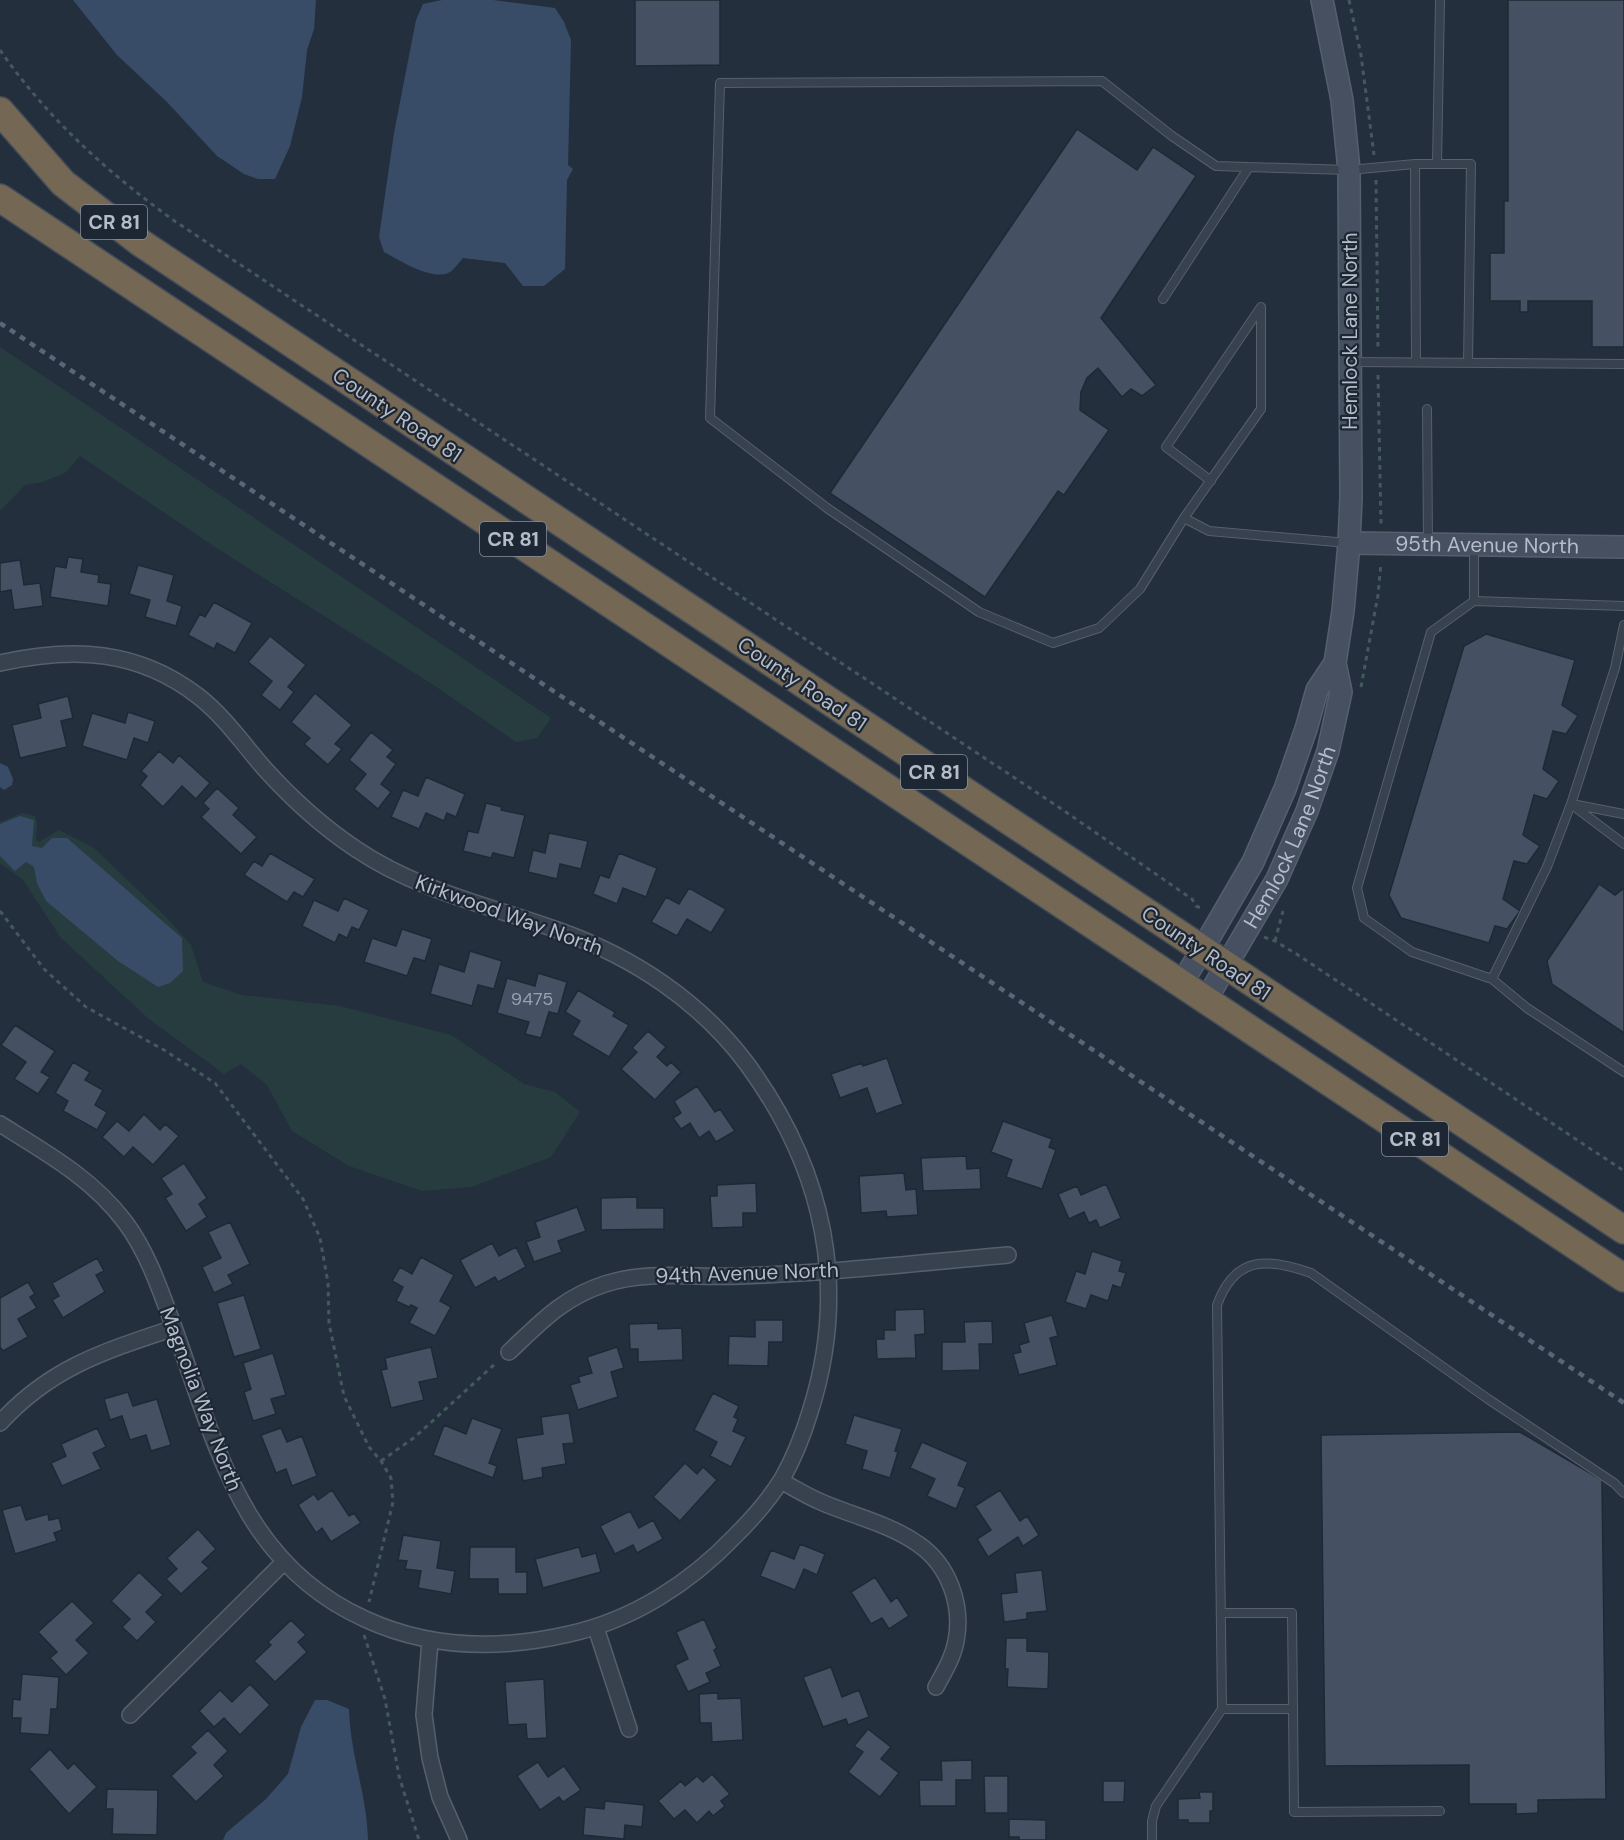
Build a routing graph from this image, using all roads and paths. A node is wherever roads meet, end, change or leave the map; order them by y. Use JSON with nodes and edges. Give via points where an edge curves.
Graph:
{"nodes":[{"id":1,"x":1322,"y":0,"type":"edge"},
{"id":2,"x":1440,"y":0,"type":"edge"},
{"id":3,"x":0,"y":50,"type":"edge"},
{"id":4,"x":0,"y":111,"type":"edge"},
{"id":5,"x":1415,"y":164,"type":"junction"},
{"id":6,"x":1437,"y":164,"type":"junction"},
{"id":7,"x":1249,"y":166,"type":"junction"},
{"id":8,"x":1349,"y":170,"type":"junction"},
{"id":9,"x":0,"y":198,"type":"edge"},
{"id":10,"x":1163,"y":299,"type":"dead end"},
{"id":11,"x":1350,"y":362,"type":"junction"},
{"id":12,"x":1416,"y":362,"type":"junction"},
{"id":13,"x":1468,"y":363,"type":"junction"},
{"id":14,"x":1624,"y":364,"type":"edge"},
{"id":15,"x":1427,"y":409,"type":"dead end"},
{"id":16,"x":1211,"y":481,"type":"junction"},
{"id":17,"x":1184,"y":518,"type":"junction"},
{"id":18,"x":1350,"y":543,"type":"junction"},
{"id":19,"x":1428,"y":545,"type":"junction"},
{"id":20,"x":1474,"y":545,"type":"junction"},
{"id":21,"x":1624,"y":547,"type":"edge"},
{"id":22,"x":1474,"y":601,"type":"junction"},
{"id":23,"x":1624,"y":606,"type":"edge"},
{"id":24,"x":1624,"y":625,"type":"edge"},
{"id":25,"x":0,"y":663,"type":"edge"},
{"id":26,"x":1335,"y":663,"type":"junction"},
{"id":27,"x":1570,"y":804,"type":"junction"},
{"id":28,"x":1624,"y":814,"type":"edge"},
{"id":29,"x":1624,"y":844,"type":"edge"},
{"id":30,"x":0,"y":911,"type":"edge"},
{"id":31,"x":1220,"y":918,"type":"junction"},
{"id":32,"x":1248,"y":931,"type":"junction"},
{"id":33,"x":1202,"y":950,"type":"junction"},
{"id":34,"x":1226,"y":966,"type":"junction"},
{"id":35,"x":1492,"y":979,"type":"junction"},
{"id":36,"x":1180,"y":984,"type":"junction"},
{"id":37,"x":1206,"y":1000,"type":"junction"},
{"id":38,"x":1624,"y":1072,"type":"edge"},
{"id":39,"x":0,"y":1124,"type":"edge"},
{"id":40,"x":1624,"y":1171,"type":"edge"},
{"id":41,"x":1624,"y":1230,"type":"edge"},
{"id":42,"x":1008,"y":1255,"type":"dead end"},
{"id":43,"x":830,"y":1270,"type":"junction"},
{"id":44,"x":1624,"y":1278,"type":"edge"},
{"id":45,"x":174,"y":1328,"type":"junction"},
{"id":46,"x":509,"y":1352,"type":"joint"},
{"id":47,"x":0,"y":1423,"type":"edge"},
{"id":48,"x":381,"y":1461,"type":"junction"},
{"id":49,"x":781,"y":1480,"type":"junction"},
{"id":50,"x":1624,"y":1493,"type":"edge"},
{"id":51,"x":283,"y":1563,"type":"junction"},
{"id":52,"x":369,"y":1603,"type":"dead end"},
{"id":53,"x":1222,"y":1613,"type":"junction"},
{"id":54,"x":596,"y":1628,"type":"junction"},
{"id":55,"x":364,"y":1637,"type":"dead end"},
{"id":56,"x":430,"y":1641,"type":"junction"},
{"id":57,"x":936,"y":1687,"type":"dead end"},
{"id":58,"x":1222,"y":1709,"type":"junction"},
{"id":59,"x":1293,"y":1709,"type":"junction"},
{"id":60,"x":130,"y":1715,"type":"dead end"},
{"id":61,"x":629,"y":1729,"type":"dead end"},
{"id":62,"x":1440,"y":1811,"type":"dead end"},
{"id":63,"x":419,"y":1840,"type":"edge"},
{"id":64,"x":459,"y":1840,"type":"edge"},
{"id":65,"x":1152,"y":1840,"type":"edge"}],
"edges":[{"from":1,"to":8,"type":"street","name":"Hemlock Lane North","via":[[1342,100]]},
{"from":2,"to":6,"type":"lane"},
{"from":3,"to":31,"type":"path","via":[[69,132],[114,175],[176,222],[1060,808],[1192,899],[1196,906]]},
{"from":4,"to":33,"type":"highway","name":"County Road 81","number":"CR 81","via":[[63,183],[141,243]]},
{"from":5,"to":6,"type":"lane"},
{"from":5,"to":8,"type":"lane"},
{"from":5,"to":12,"type":"lane"},
{"from":6,"to":13,"type":"lane","via":[[1471,164]]},
{"from":7,"to":8,"type":"lane"},
{"from":7,"to":10,"type":"lane"},
{"from":7,"to":17,"type":"lane","via":[[1216,166],[1102,81],[720,83],[710,418],[827,508],[979,612],[1053,643],[1099,628],[1140,589]]},
{"from":8,"to":11,"type":"street","name":"Hemlock Lane North"},
{"from":9,"to":36,"type":"highway","name":"County Road 81","number":"CR 81"},
{"from":11,"to":12,"type":"lane"},
{"from":11,"to":18,"type":"street","name":"Hemlock Lane North"},
{"from":12,"to":13,"type":"lane"},
{"from":13,"to":14,"type":"lane"},
{"from":15,"to":19,"type":"lane"},
{"from":16,"to":16,"type":"lane","via":[[1261,409],[1261,307],[1166,447]]},
{"from":16,"to":17,"type":"lane"},
{"from":17,"to":18,"type":"lane","via":[[1209,531]]},
{"from":18,"to":19,"type":"street","name":"95th Avenue North"},
{"from":18,"to":26,"type":"street","name":"Hemlock Lane North"},
{"from":19,"to":20,"type":"street","name":"95th Avenue North"},
{"from":20,"to":21,"type":"street","name":"95th Avenue North"},
{"from":20,"to":22,"type":"lane"},
{"from":22,"to":23,"type":"lane"},
{"from":22,"to":35,"type":"lane","via":[[1431,632],[1357,888],[1364,918],[1412,952]]},
{"from":24,"to":27,"type":"lane","via":[[1615,668]]},
{"from":25,"to":43,"type":"street","name":"Kirkwood Way North","via":[[66,652],[102,654],[138,664],[175,681],[201,698],[269,773],[357,849],[407,878],[616,954],[666,984],[709,1020],[739,1055],[778,1113],[804,1164],[817,1204]]},
{"from":26,"to":31,"type":"street","name":"Hemlock Lane North","via":[[1317,690],[1285,789],[1252,862]]},
{"from":26,"to":32,"type":"street","name":"Hemlock Lane North","via":[[1341,692],[1328,751],[1286,860]]},
{"from":27,"to":28,"type":"lane"},
{"from":27,"to":29,"type":"lane"},
{"from":27,"to":35,"type":"lane","via":[[1547,867]]},
{"from":30,"to":48,"type":"path","via":[[44,969],[86,1007],[215,1083],[303,1199],[320,1238],[328,1283],[329,1323],[344,1396],[369,1447]]},
{"from":31,"to":33,"type":"street","name":"Hemlock Lane North"},
{"from":32,"to":34,"type":"street","name":"Hemlock Lane North"},
{"from":32,"to":40,"type":"path","via":[[1298,955]]},
{"from":33,"to":34,"type":"highway","name":"County Road 81","number":"CR 81"},
{"from":33,"to":36,"type":"street","name":"Hemlock Lane North"},
{"from":34,"to":37,"type":"street","name":"Hemlock Lane North"},
{"from":34,"to":41,"type":"highway","name":"County Road 81","number":"CR 81"},
{"from":35,"to":38,"type":"lane","via":[[1527,1008]]},
{"from":36,"to":37,"type":"highway","name":"County Road 81","number":"CR 81"},
{"from":37,"to":44,"type":"highway","name":"County Road 81","number":"CR 81"},
{"from":39,"to":45,"type":"street","name":"Magnolia Way North","via":[[98,1191],[126,1223],[147,1258]]},
{"from":42,"to":43,"type":"street","name":"94th Avenue North"},
{"from":43,"to":46,"type":"street","name":"94th Avenue North","via":[[741,1276],[639,1276],[607,1283],[576,1295]]},
{"from":43,"to":49,"type":"street","name":"Kirkwood Way North","via":[[820,1381],[805,1429]]},
{"from":45,"to":47,"type":"street","via":[[67,1368],[33,1391]]},
{"from":45,"to":51,"type":"street","name":"Magnolia Way North","via":[[222,1463],[240,1501]]},
{"from":46,"to":48,"type":"path","via":[[415,1437]]},
{"from":48,"to":52,"type":"path","via":[[391,1478],[393,1502]]},
{"from":49,"to":54,"type":"street","name":"Kirkwood Way North","via":[[754,1517],[679,1586]]},
{"from":49,"to":57,"type":"street","via":[[819,1502],[896,1531],[919,1544],[940,1564],[953,1588],[958,1614],[952,1656]]},
{"from":50,"to":53,"type":"lane","via":[[1311,1273],[1268,1262],[1250,1265],[1223,1288],[1217,1305]]},
{"from":51,"to":56,"type":"street","name":"Magnolia Way North","via":[[323,1595],[358,1616]]},
{"from":51,"to":60,"type":"street"},
{"from":53,"to":58,"type":"lane"},
{"from":53,"to":59,"type":"lane","via":[[1292,1613]]},
{"from":54,"to":56,"type":"street","name":"Kirkwood Way North","via":[[540,1640],[489,1644]]},
{"from":54,"to":61,"type":"street"},
{"from":55,"to":63,"type":"path","via":[[385,1700],[399,1776]]},
{"from":56,"to":64,"type":"street","via":[[424,1715],[430,1758]]},
{"from":58,"to":59,"type":"lane"},
{"from":58,"to":65,"type":"lane","via":[[1156,1806]]},
{"from":59,"to":62,"type":"lane","via":[[1294,1812]]}]}
